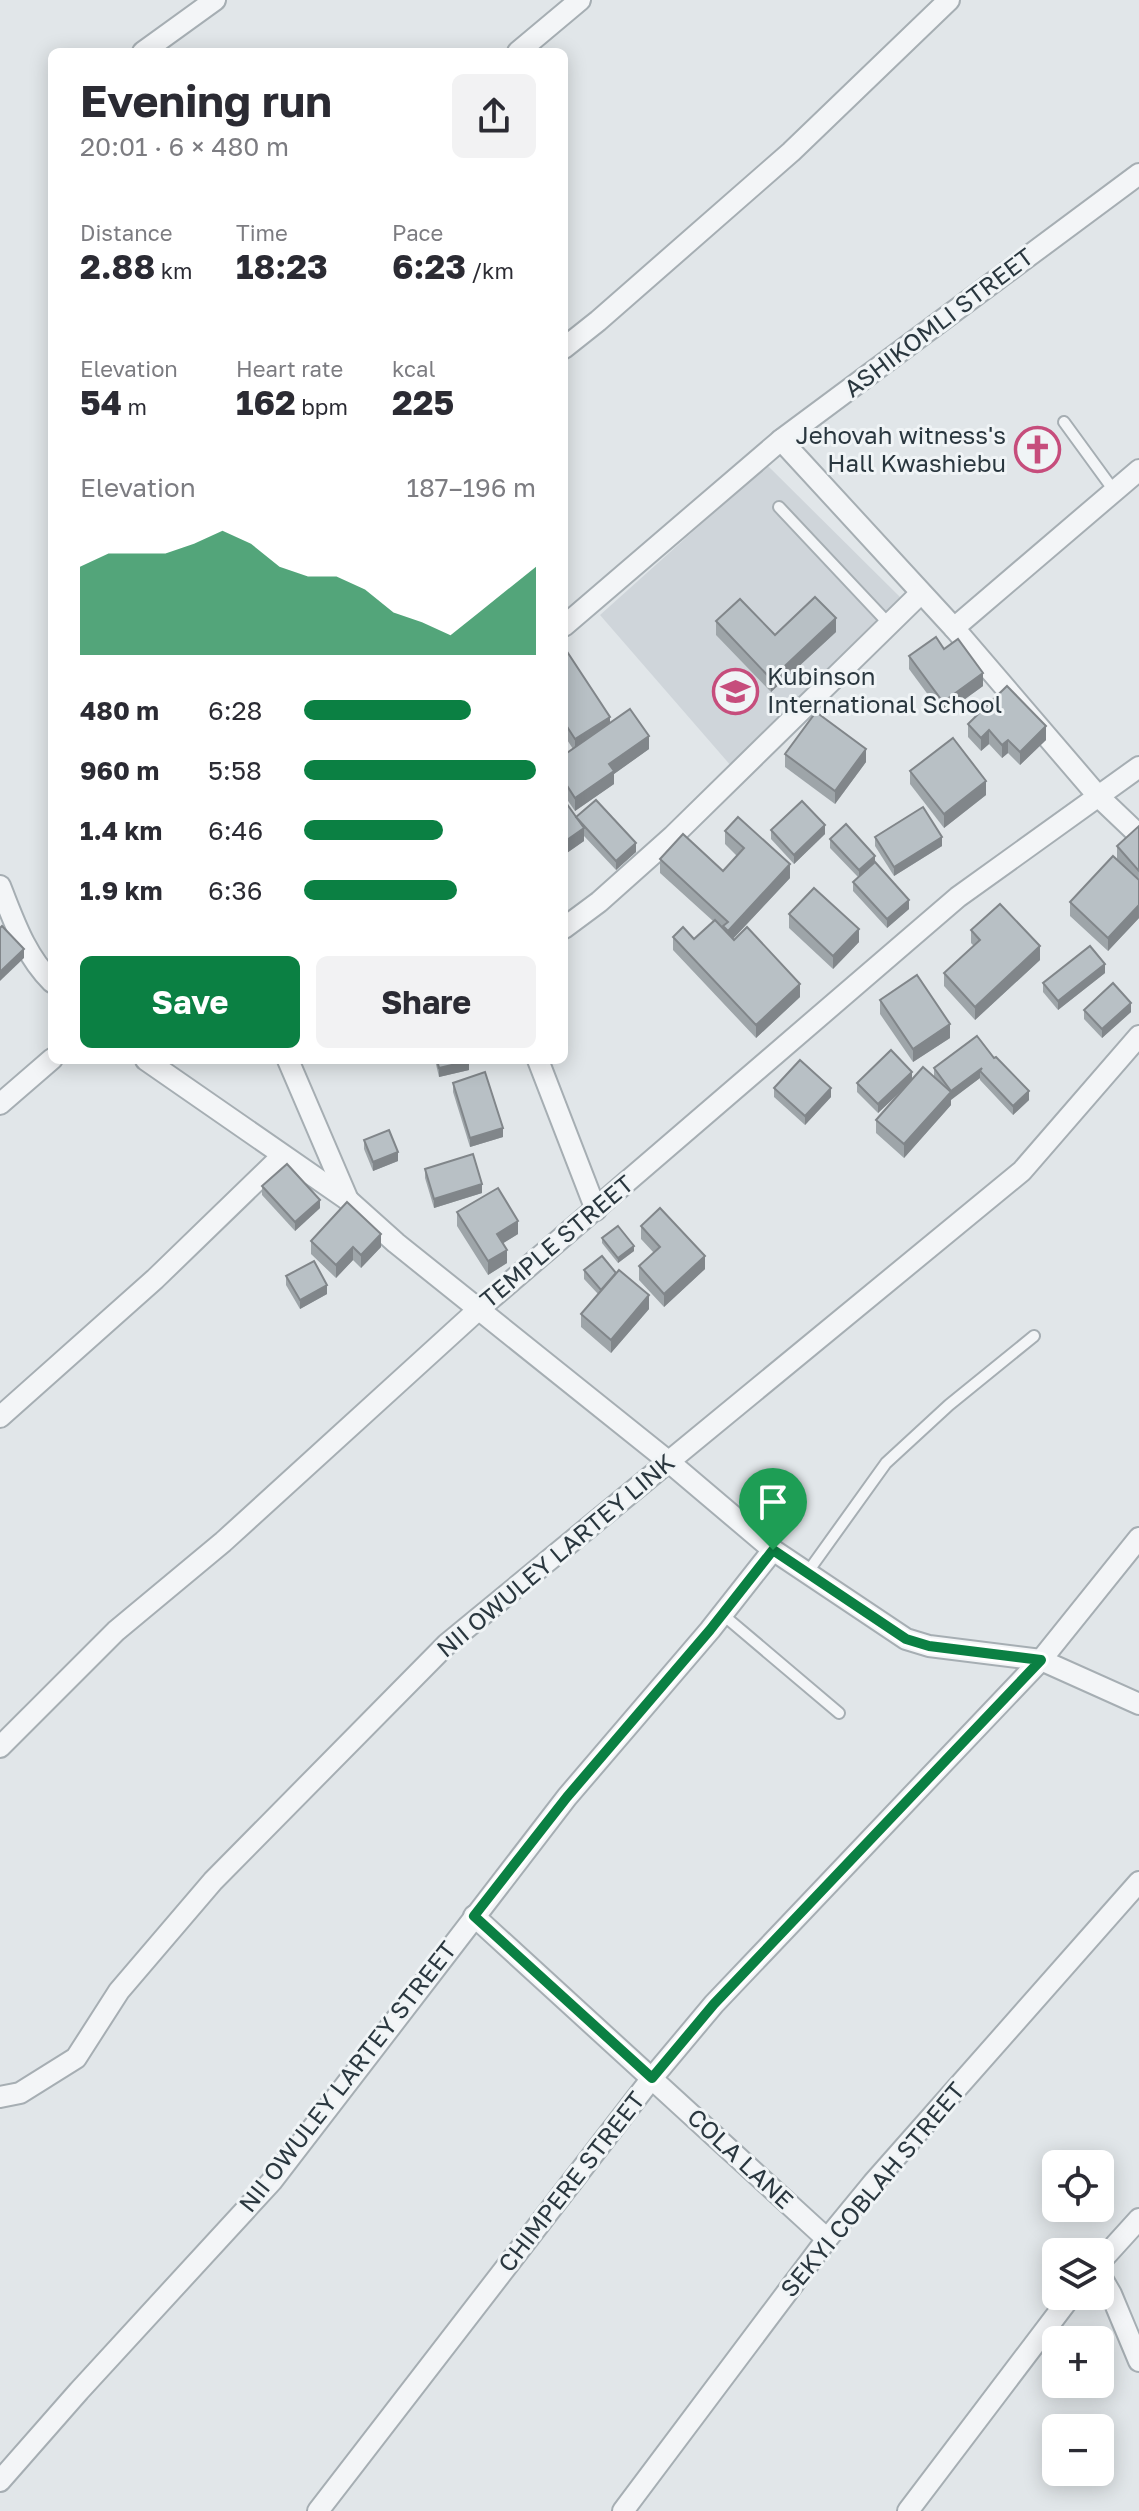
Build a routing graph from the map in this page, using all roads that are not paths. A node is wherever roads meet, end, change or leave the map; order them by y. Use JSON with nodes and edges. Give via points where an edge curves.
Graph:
{"nodes":[{"id":1,"x":215,"y":0,"type":"edge"},
{"id":2,"x":580,"y":0,"type":"edge"},
{"id":3,"x":949,"y":0,"type":"edge"},
{"id":4,"x":149,"y":48,"type":"edge"},
{"id":5,"x":523,"y":48,"type":"edge"},
{"id":6,"x":1139,"y":174,"type":"edge"},
{"id":7,"x":568,"y":345,"type":"edge"},
{"id":8,"x":1064,"y":422,"type":"dead end"},
{"id":9,"x":781,"y":440,"type":"junction"},
{"id":10,"x":1139,"y":470,"type":"edge"},
{"id":11,"x":1115,"y":492,"type":"junction"},
{"id":12,"x":779,"y":507,"type":"dead end"},
{"id":13,"x":920,"y":594,"type":"junction"},
{"id":14,"x":568,"y":623,"type":"edge"},
{"id":15,"x":889,"y":624,"type":"junction"},
{"id":16,"x":954,"y":628,"type":"junction"},
{"id":17,"x":1139,"y":767,"type":"edge"},
{"id":18,"x":1098,"y":796,"type":"junction"},
{"id":19,"x":1139,"y":835,"type":"edge"},
{"id":20,"x":0,"y":886,"type":"edge"},
{"id":21,"x":568,"y":925,"type":"edge"},
{"id":22,"x":48,"y":978,"type":"edge"},
{"id":23,"x":1139,"y":1036,"type":"edge"},
{"id":24,"x":48,"y":1062,"type":"edge"},
{"id":25,"x":152,"y":1064,"type":"edge"},
{"id":26,"x":290,"y":1064,"type":"edge"},
{"id":27,"x":540,"y":1064,"type":"edge"},
{"id":28,"x":0,"y":1104,"type":"edge"},
{"id":29,"x":282,"y":1156,"type":"junction"},
{"id":30,"x":348,"y":1200,"type":"junction"},
{"id":31,"x":596,"y":1210,"type":"junction"},
{"id":32,"x":479,"y":1309,"type":"junction"},
{"id":33,"x":1034,"y":1336,"type":"dead end"},
{"id":34,"x":0,"y":1417,"type":"edge"},
{"id":35,"x":668,"y":1461,"type":"junction"},
{"id":36,"x":1139,"y":1538,"type":"edge"},
{"id":37,"x":773,"y":1550,"type":"junction"},
{"id":38,"x":807,"y":1573,"type":"junction"},
{"id":39,"x":722,"y":1614,"type":"junction"},
{"id":40,"x":1041,"y":1660,"type":"junction"},
{"id":41,"x":1139,"y":1704,"type":"edge"},
{"id":42,"x":839,"y":1713,"type":"dead end"},
{"id":43,"x":0,"y":1747,"type":"edge"},
{"id":44,"x":1139,"y":1882,"type":"edge"},
{"id":45,"x":474,"y":1916,"type":"junction"},
{"id":46,"x":652,"y":2078,"type":"junction"},
{"id":47,"x":0,"y":2097,"type":"edge"},
{"id":48,"x":1139,"y":2219,"type":"edge"},
{"id":49,"x":827,"y":2239,"type":"junction"},
{"id":50,"x":1114,"y":2247,"type":"edge"},
{"id":51,"x":1114,"y":2301,"type":"edge"},
{"id":52,"x":1060,"y":2310,"type":"edge"},
{"id":53,"x":1139,"y":2361,"type":"edge"},
{"id":54,"x":0,"y":2481,"type":"edge"},
{"id":55,"x":318,"y":2511,"type":"edge"},
{"id":56,"x":623,"y":2511,"type":"edge"},
{"id":57,"x":908,"y":2511,"type":"edge"}],
"edges":[{"from":1,"to":4,"type":"street"},
{"from":2,"to":5,"type":"street"},
{"from":3,"to":7,"type":"street","via":[[791,152]]},
{"from":6,"to":9,"type":"street","name":"ASHIKOMLI STREET"},
{"from":8,"to":11,"type":"lane"},
{"from":9,"to":13,"type":"street"},
{"from":9,"to":14,"type":"street","name":"ASHIKOMLI STREET"},
{"from":10,"to":11,"type":"street"},
{"from":11,"to":16,"type":"street"},
{"from":12,"to":15,"type":"lane"},
{"from":13,"to":15,"type":"street"},
{"from":13,"to":16,"type":"street"},
{"from":15,"to":21,"type":"street","via":[[673,836]]},
{"from":16,"to":18,"type":"street"},
{"from":17,"to":18,"type":"street","name":"TEMPLE STREET"},
{"from":18,"to":19,"type":"street"},
{"from":18,"to":31,"type":"street","name":"TEMPLE STREET","via":[[958,897]]},
{"from":20,"to":22,"type":"street","via":[[24,946]]},
{"from":23,"to":35,"type":"street","name":"NII OWULEY LARTEY LINK","via":[[1022,1171]]},
{"from":24,"to":28,"type":"street"},
{"from":25,"to":29,"type":"street"},
{"from":26,"to":30,"type":"street"},
{"from":27,"to":31,"type":"street"},
{"from":29,"to":30,"type":"street"},
{"from":29,"to":34,"type":"street","via":[[155,1279]]},
{"from":30,"to":32,"type":"street"},
{"from":31,"to":32,"type":"street","name":"TEMPLE STREET"},
{"from":32,"to":35,"type":"street"},
{"from":32,"to":43,"type":"street","name":"TEMPLE STREET","via":[[223,1542],[116,1631]]},
{"from":33,"to":38,"type":"lane","via":[[886,1463]]},
{"from":35,"to":37,"type":"street"},
{"from":35,"to":47,"type":"street","name":"NII OWULEY LARTEY LINK","via":[[447,1644],[213,1881],[119,1991],[76,2058],[20,2093]]},
{"from":36,"to":40,"type":"street","name":"CHIMPERE STREET"},
{"from":37,"to":38,"type":"street"},
{"from":37,"to":39,"type":"street","name":"NII OWULEY LARTEY STREET"},
{"from":38,"to":40,"type":"street","via":[[906,1639]]},
{"from":39,"to":42,"type":"lane"},
{"from":39,"to":45,"type":"street","name":"NII OWULEY LARTEY STREET"},
{"from":40,"to":41,"type":"street"},
{"from":40,"to":46,"type":"street","name":"CHIMPERE STREET","via":[[714,2004]]},
{"from":44,"to":49,"type":"street","name":"SEKYI COBLAH STREET"},
{"from":45,"to":46,"type":"street","name":"COLA LANE"},
{"from":45,"to":54,"type":"street","name":"NII OWULEY LARTEY STREET","via":[[272,2181]]},
{"from":46,"to":49,"type":"street","name":"COLA LANE"},
{"from":46,"to":55,"type":"street","name":"CHIMPERE STREET"},
{"from":48,"to":50,"type":"street"},
{"from":49,"to":56,"type":"street","name":"SEKYI COBLAH STREET"},
{"from":51,"to":53,"type":"street"},
{"from":52,"to":57,"type":"street"}]}
